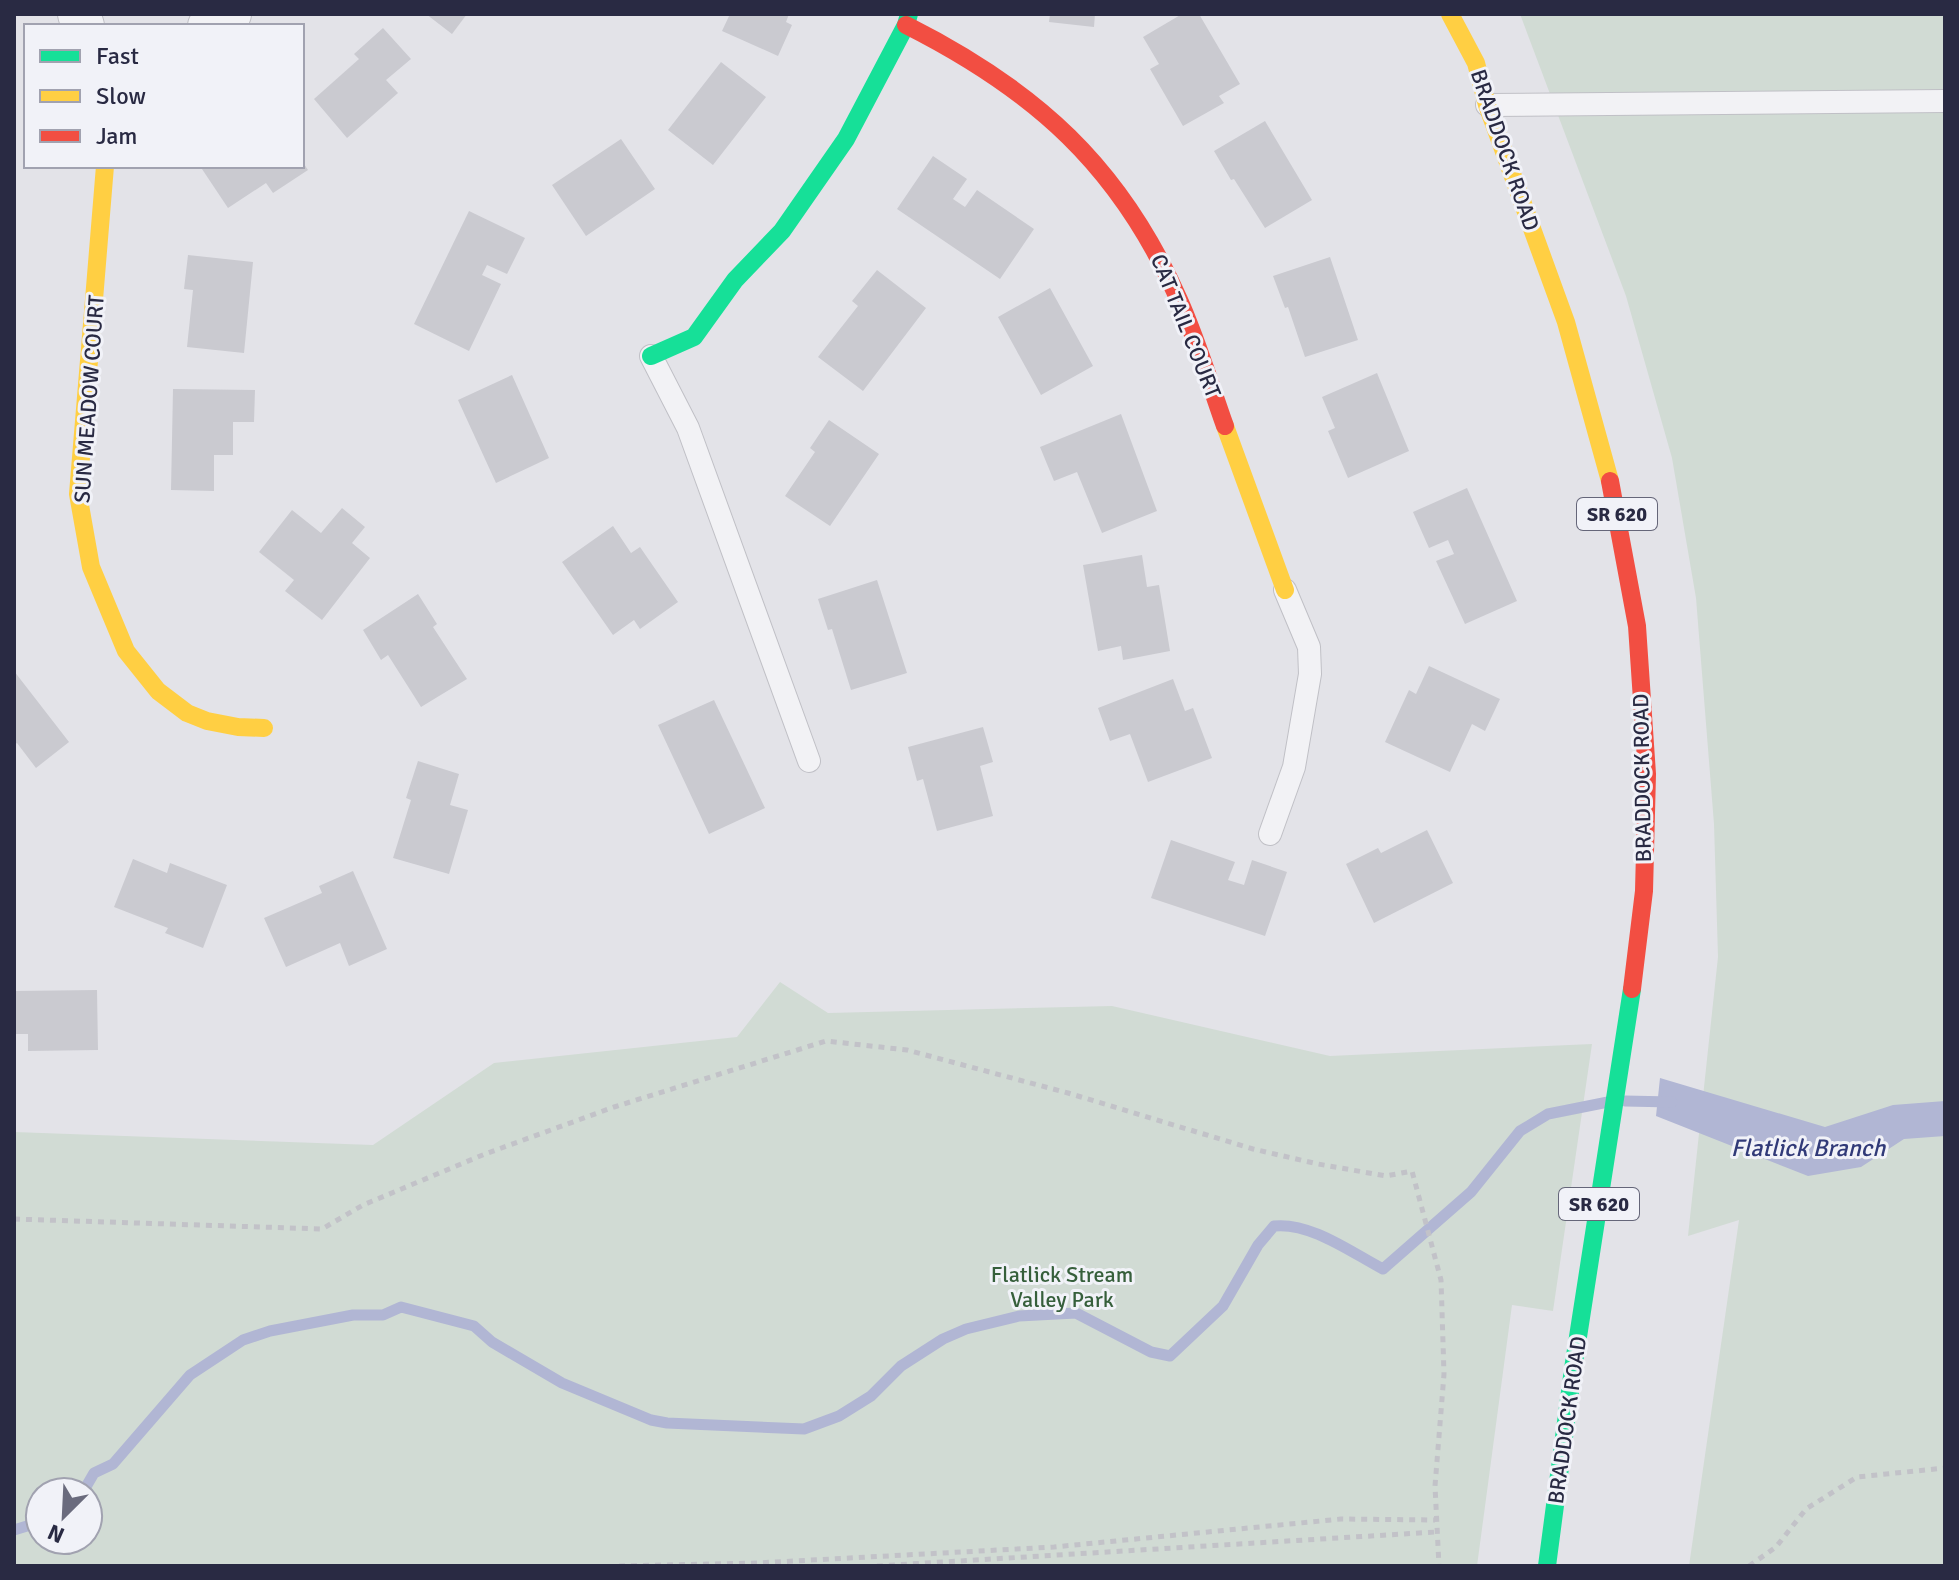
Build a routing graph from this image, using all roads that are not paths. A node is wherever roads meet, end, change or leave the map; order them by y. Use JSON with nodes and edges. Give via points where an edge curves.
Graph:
{"nodes":[{"id":1,"x":230,"y":14,"type":"edge"},
{"id":2,"x":1450,"y":14,"type":"edge"},
{"id":3,"x":907,"y":20,"type":"edge"},
{"id":4,"x":212,"y":24,"type":"edge"},
{"id":5,"x":1945,"y":101,"type":"edge"},
{"id":6,"x":1487,"y":105,"type":"junction"},
{"id":7,"x":105,"y":168,"type":"edge"},
{"id":8,"x":651,"y":356,"type":"joint"},
{"id":9,"x":1285,"y":590,"type":"joint"},
{"id":10,"x":264,"y":728,"type":"dead end"},
{"id":11,"x":809,"y":761,"type":"dead end"},
{"id":12,"x":1270,"y":834,"type":"dead end"},
{"id":13,"x":1547,"y":1566,"type":"edge"}],
"edges":[{"from":1,"to":4,"type":"street"},
{"from":2,"to":6,"type":"street","name":"BRADDOCK ROAD","number":"SR 620","via":[[1476,63]]},
{"from":3,"to":8,"type":"street","via":[[846,139],[782,231],[735,280],[694,337]]},
{"from":3,"to":9,"type":"street","name":"CAT TAIL COURT","via":[[1035,102],[1090,155],[1133,211],[1180,301]]},
{"from":5,"to":6,"type":"lane"},
{"from":6,"to":13,"type":"street","name":"BRADDOCK ROAD","number":"SR 620","via":[[1566,322],[1613,491],[1637,626],[1647,774],[1644,891],[1626,1039]]},
{"from":7,"to":10,"type":"street","name":"SUN MEADOW COURT","via":[[78,494],[91,567],[126,651],[158,691],[207,721]]},
{"from":8,"to":11,"type":"lane","via":[[688,428]]},
{"from":9,"to":12,"type":"lane","via":[[1309,647],[1310,674],[1294,767]]}]}
